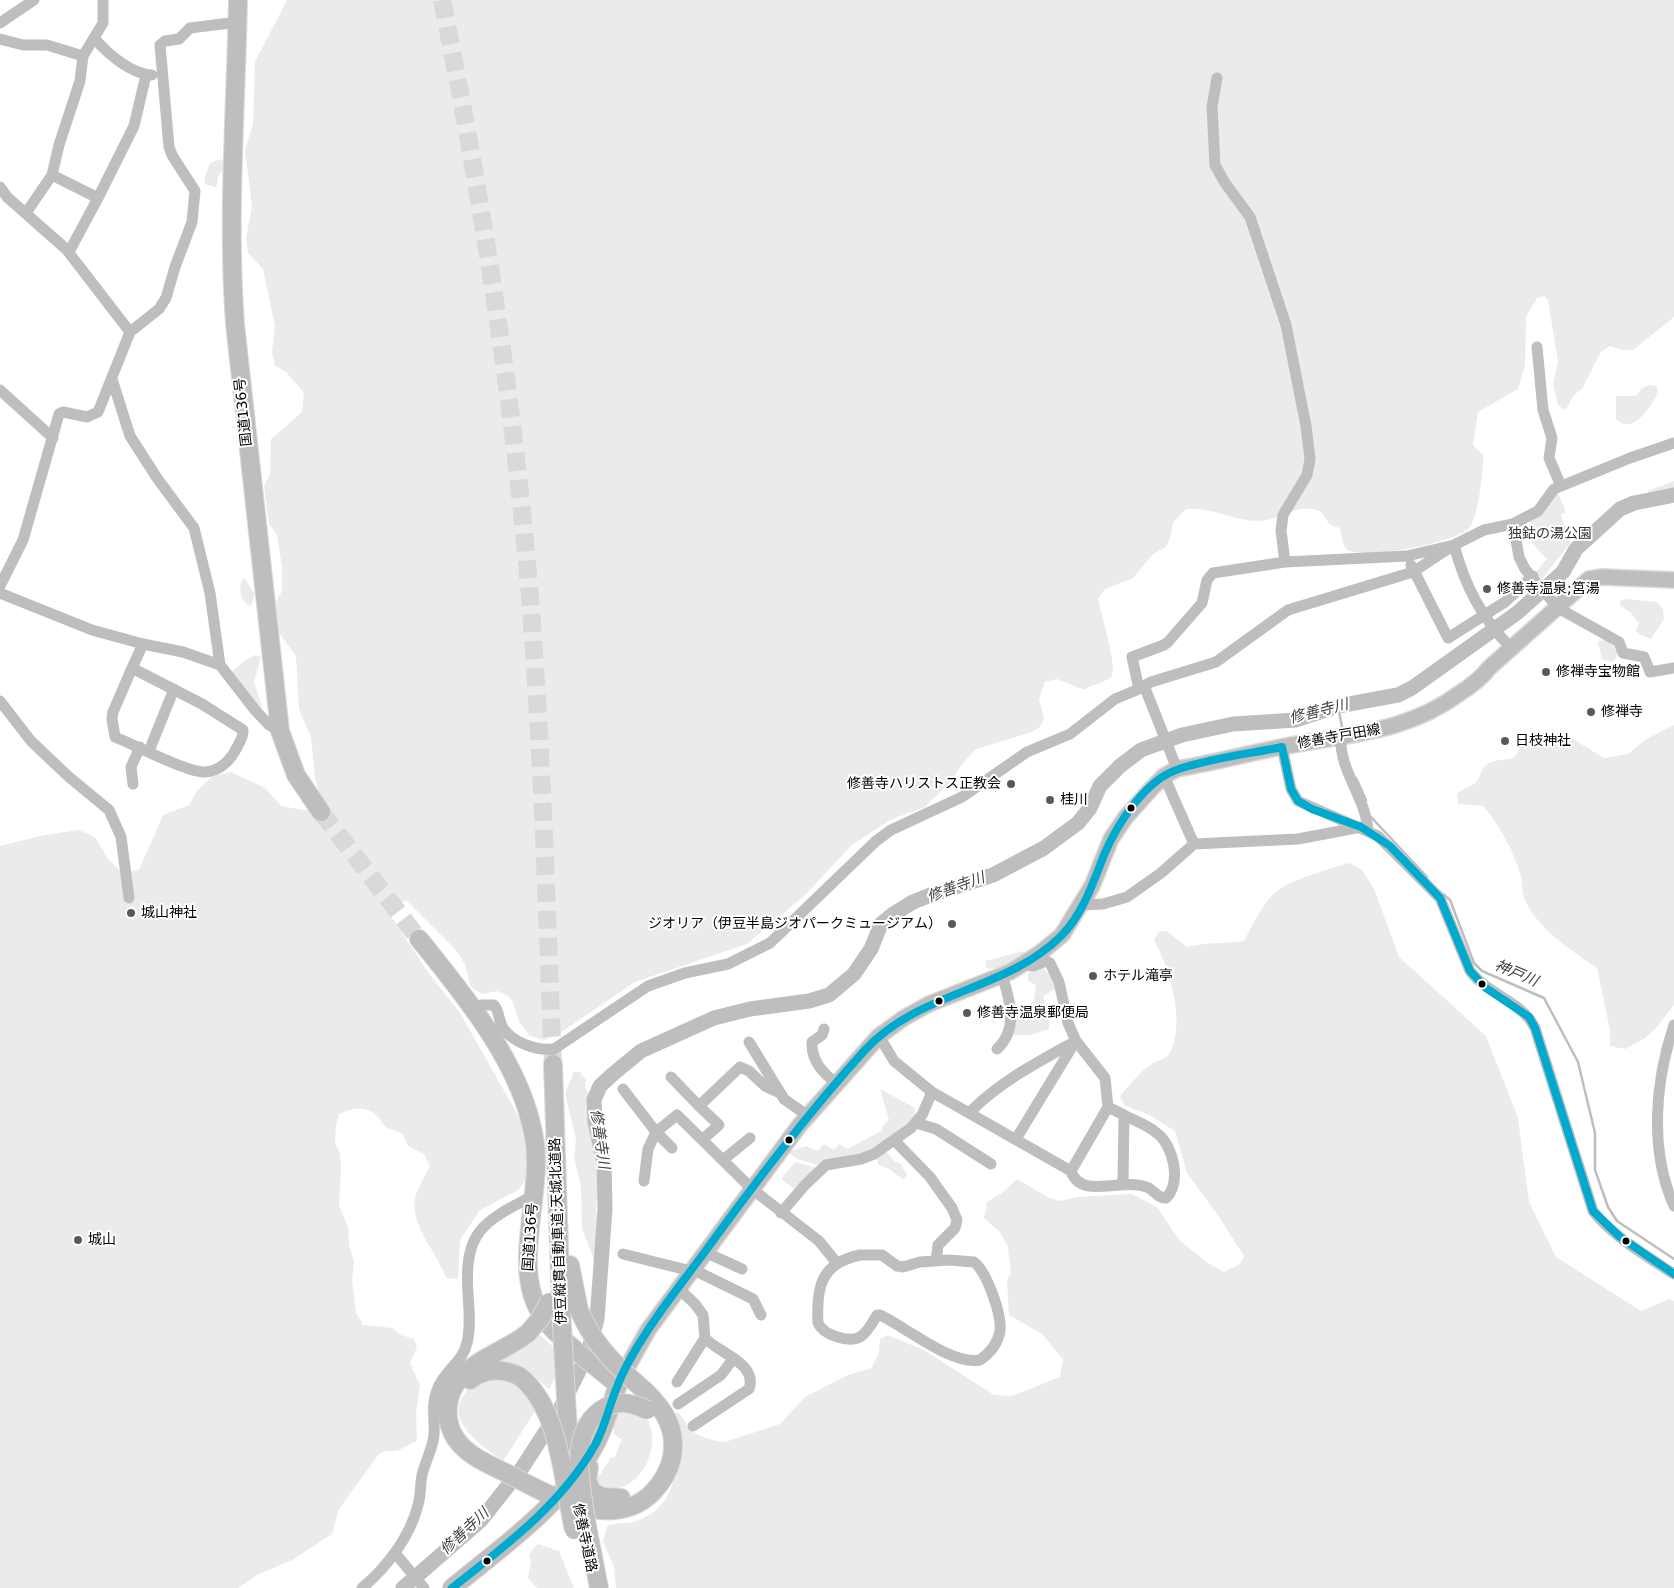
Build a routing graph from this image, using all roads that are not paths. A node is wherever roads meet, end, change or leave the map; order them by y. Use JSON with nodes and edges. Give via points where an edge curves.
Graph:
{"nodes":[{"id":1,"x":34,"y":0,"type":"edge"},
{"id":2,"x":103,"y":0,"type":"edge"},
{"id":3,"x":238,"y":0,"type":"edge"},
{"id":4,"x":238,"y":22,"type":"junction"},
{"id":5,"x":0,"y":23,"type":"edge"},
{"id":6,"x":0,"y":39,"type":"edge"},
{"id":7,"x":95,"y":39,"type":"junction"},
{"id":8,"x":83,"y":56,"type":"junction"},
{"id":9,"x":146,"y":75,"type":"junction"},
{"id":10,"x":163,"y":76,"type":"junction"},
{"id":11,"x":1217,"y":78,"type":"dead end"},
{"id":12,"x":52,"y":175,"type":"junction"},
{"id":13,"x":0,"y":187,"type":"edge"},
{"id":14,"x":98,"y":198,"type":"junction"},
{"id":15,"x":26,"y":213,"type":"junction"},
{"id":16,"x":69,"y":252,"type":"junction"},
{"id":17,"x":130,"y":332,"type":"junction"},
{"id":18,"x":1537,"y":347,"type":"dead end"},
{"id":19,"x":112,"y":379,"type":"junction"},
{"id":20,"x":0,"y":390,"type":"edge"},
{"id":21,"x":53,"y":438,"type":"junction"},
{"id":22,"x":1674,"y":443,"type":"edge"},
{"id":23,"x":1561,"y":486,"type":"junction"},
{"id":24,"x":1513,"y":524,"type":"junction"},
{"id":25,"x":1454,"y":544,"type":"junction"},
{"id":26,"x":1408,"y":556,"type":"junction"},
{"id":27,"x":1285,"y":562,"type":"junction"},
{"id":28,"x":1413,"y":572,"type":"junction"},
{"id":29,"x":1533,"y":576,"type":"junction"},
{"id":30,"x":1674,"y":580,"type":"edge"},
{"id":31,"x":0,"y":586,"type":"edge"},
{"id":32,"x":0,"y":593,"type":"edge"},
{"id":33,"x":1555,"y":604,"type":"junction"},
{"id":34,"x":1484,"y":616,"type":"junction"},
{"id":35,"x":143,"y":644,"type":"junction"},
{"id":36,"x":1507,"y":644,"type":"junction"},
{"id":37,"x":220,"y":665,"type":"junction"},
{"id":38,"x":132,"y":668,"type":"junction"},
{"id":39,"x":1674,"y":668,"type":"edge"},
{"id":40,"x":1142,"y":688,"type":"junction"},
{"id":41,"x":174,"y":689,"type":"junction"},
{"id":42,"x":0,"y":701,"type":"edge"},
{"id":43,"x":280,"y":731,"type":"junction"},
{"id":44,"x":1341,"y":737,"type":"junction"},
{"id":45,"x":1282,"y":747,"type":"junction"},
{"id":46,"x":144,"y":749,"type":"junction"},
{"id":47,"x":1171,"y":767,"type":"junction"},
{"id":48,"x":133,"y":784,"type":"dead end"},
{"id":49,"x":321,"y":812,"type":"tunnel mouth"},
{"id":50,"x":1365,"y":829,"type":"junction"},
{"id":51,"x":1194,"y":844,"type":"junction"},
{"id":52,"x":129,"y":898,"type":"dead end"},
{"id":53,"x":1082,"y":905,"type":"junction"},
{"id":54,"x":419,"y":939,"type":"tunnel mouth"},
{"id":55,"x":1023,"y":964,"type":"junction"},
{"id":56,"x":1002,"y":975,"type":"junction"},
{"id":57,"x":475,"y":1008,"type":"junction"},
{"id":58,"x":1674,"y":1025,"type":"edge"},
{"id":59,"x":824,"y":1029,"type":"dead end"},
{"id":60,"x":879,"y":1036,"type":"junction"},
{"id":61,"x":1076,"y":1041,"type":"junction"},
{"id":62,"x":749,"y":1042,"type":"dead end"},
{"id":63,"x":998,"y":1049,"type":"dead end"},
{"id":64,"x":553,"y":1064,"type":"tunnel mouth"},
{"id":65,"x":672,"y":1077,"type":"dead end"},
{"id":66,"x":623,"y":1089,"type":"dead end"},
{"id":67,"x":833,"y":1092,"type":"junction"},
{"id":68,"x":932,"y":1092,"type":"junction"},
{"id":69,"x":780,"y":1093,"type":"junction"},
{"id":70,"x":699,"y":1106,"type":"junction"},
{"id":71,"x":1108,"y":1107,"type":"junction"},
{"id":72,"x":970,"y":1112,"type":"junction"},
{"id":73,"x":815,"y":1113,"type":"junction"},
{"id":74,"x":1124,"y":1115,"type":"junction"},
{"id":75,"x":916,"y":1123,"type":"junction"},
{"id":76,"x":656,"y":1132,"type":"junction"},
{"id":77,"x":750,"y":1138,"type":"dead end"},
{"id":78,"x":1016,"y":1139,"type":"junction"},
{"id":79,"x":703,"y":1140,"type":"junction"},
{"id":80,"x":894,"y":1140,"type":"junction"},
{"id":81,"x":672,"y":1148,"type":"dead end"},
{"id":82,"x":557,"y":1158,"type":"junction"},
{"id":83,"x":723,"y":1160,"type":"junction"},
{"id":84,"x":992,"y":1164,"type":"dead end"},
{"id":85,"x":1071,"y":1171,"type":"junction"},
{"id":86,"x":644,"y":1181,"type":"dead end"},
{"id":87,"x":1120,"y":1185,"type":"junction"},
{"id":88,"x":752,"y":1189,"type":"junction"},
{"id":89,"x":535,"y":1195,"type":"junction"},
{"id":90,"x":1674,"y":1206,"type":"edge"},
{"id":91,"x":781,"y":1213,"type":"junction"},
{"id":92,"x":705,"y":1252,"type":"junction"},
{"id":93,"x":623,"y":1254,"type":"dead end"},
{"id":94,"x":936,"y":1261,"type":"junction"},
{"id":95,"x":836,"y":1262,"type":"junction"},
{"id":96,"x":742,"y":1268,"type":"dead end"},
{"id":97,"x":692,"y":1270,"type":"junction"},
{"id":98,"x":1674,"y":1274,"type":"edge"},
{"id":99,"x":678,"y":1288,"type":"junction"},
{"id":100,"x":555,"y":1305,"type":"junction"},
{"id":101,"x":761,"y":1315,"type":"dead end"},
{"id":102,"x":705,"y":1338,"type":"junction"},
{"id":103,"x":733,"y":1359,"type":"junction"},
{"id":104,"x":611,"y":1379,"type":"junction"},
{"id":105,"x":677,"y":1382,"type":"dead end"},
{"id":106,"x":566,"y":1399,"type":"joint"},
{"id":107,"x":678,"y":1404,"type":"dead end"},
{"id":108,"x":694,"y":1426,"type":"dead end"},
{"id":109,"x":595,"y":1445,"type":"junction"},
{"id":110,"x":503,"y":1468,"type":"junction"},
{"id":111,"x":559,"y":1497,"type":"junction"},
{"id":112,"x":621,"y":1498,"type":"junction"},
{"id":113,"x":580,"y":1528,"type":"junction"},
{"id":114,"x":396,"y":1553,"type":"junction"},
{"id":115,"x":460,"y":1586,"type":"edge"},
{"id":116,"x":362,"y":1588,"type":"edge"},
{"id":117,"x":424,"y":1588,"type":"edge"},
{"id":118,"x":594,"y":1588,"type":"edge"},
{"id":119,"x":599,"y":1588,"type":"edge"}],
"edges":[{"from":1,"to":5,"type":"street"},
{"from":2,"to":7,"type":"street","via":[[103,24]]},
{"from":3,"to":4,"type":"highway","name":"国道136号"},
{"from":4,"to":10,"type":"street","via":[[190,28],[179,39],[162,43]]},
{"from":4,"to":43,"type":"highway","name":"国道136号","via":[[233,295]]},
{"from":6,"to":8,"type":"street","via":[[23,45],[47,45]]},
{"from":7,"to":8,"type":"street"},
{"from":7,"to":9,"type":"street","via":[[109,54]]},
{"from":8,"to":12,"type":"street","via":[[80,81]]},
{"from":9,"to":10,"type":"street"},
{"from":9,"to":14,"type":"street","via":[[134,126]]},
{"from":10,"to":17,"type":"street","via":[[170,152],[192,186],[195,205],[166,298],[159,309]]},
{"from":11,"to":27,"type":"street","via":[[1212,107],[1215,165],[1253,225],[1286,325],[1306,426],[1310,459],[1307,475],[1283,516],[1281,531]]},
{"from":12,"to":14,"type":"street"},
{"from":12,"to":15,"type":"street"},
{"from":13,"to":15,"type":"street"},
{"from":14,"to":16,"type":"street"},
{"from":15,"to":16,"type":"street"},
{"from":16,"to":17,"type":"street"},
{"from":17,"to":19,"type":"street"},
{"from":18,"to":23,"type":"street","via":[[1543,410],[1552,438],[1549,458]]},
{"from":19,"to":21,"type":"street","via":[[98,412],[92,416],[61,412]]},
{"from":19,"to":37,"type":"street","via":[[130,436],[194,528],[210,593]]},
{"from":20,"to":21,"type":"street"},
{"from":21,"to":31,"type":"street","via":[[23,540]]},
{"from":22,"to":23,"type":"street"},
{"from":23,"to":24,"type":"street","via":[[1554,488],[1538,511]]},
{"from":24,"to":25,"type":"street","via":[[1484,530]]},
{"from":24,"to":29,"type":"street","via":[[1519,558]]},
{"from":25,"to":26,"type":"street"},
{"from":25,"to":28,"type":"street"},
{"from":25,"to":34,"type":"street","via":[[1461,570]]},
{"from":26,"to":27,"type":"street"},
{"from":26,"to":28,"type":"street"},
{"from":27,"to":40,"type":"street","via":[[1210,575],[1202,603],[1168,642],[1132,657]]},
{"from":28,"to":34,"type":"street","via":[[1448,638]]},
{"from":28,"to":40,"type":"street","via":[[1288,610],[1216,662],[1151,682]]},
{"from":29,"to":33,"type":"street"},
{"from":29,"to":34,"type":"street"},
{"from":30,"to":33,"type":"main road","name":"修善寺戸田線","via":[[1589,579]]},
{"from":32,"to":35,"type":"street","via":[[92,630]]},
{"from":33,"to":36,"type":"main road","name":"修善寺戸田線"},
{"from":33,"to":39,"type":"street","via":[[1619,642],[1624,653],[1644,657],[1650,672]]},
{"from":34,"to":36,"type":"street"},
{"from":35,"to":37,"type":"street","via":[[183,652]]},
{"from":35,"to":38,"type":"street"},
{"from":36,"to":44,"type":"main road","name":"修善寺戸田線","via":[[1482,677],[1428,714],[1385,730]]},
{"from":37,"to":43,"type":"street","via":[[255,710]]},
{"from":38,"to":41,"type":"street"},
{"from":38,"to":46,"type":"street","via":[[113,712],[113,734]]},
{"from":40,"to":47,"type":"street","via":[[1158,721]]},
{"from":40,"to":57,"type":"street","via":[[1116,699],[1070,734],[1027,752],[962,797],[891,830],[862,852],[770,943],[728,964],[685,972],[648,986],[554,1049],[536,1049],[513,1037],[503,1028],[494,1005]]},
{"from":41,"to":46,"type":"street"},
{"from":41,"to":46,"type":"street","via":[[238,726],[243,733],[241,739],[230,759],[215,770],[203,772]]},
{"from":42,"to":52,"type":"street","via":[[32,740],[109,810],[121,837]]},
{"from":43,"to":49,"type":"highway","name":"国道136号","via":[[296,775]]},
{"from":44,"to":45,"type":"main road","name":"修善寺戸田線"},
{"from":44,"to":50,"type":"street","via":[[1343,761],[1364,806]]},
{"from":45,"to":47,"type":"main road","name":"修善寺戸田線"},
{"from":45,"to":50,"type":"street","via":[[1291,789],[1298,801]]},
{"from":46,"to":48,"type":"street","via":[[131,767]]},
{"from":47,"to":51,"type":"street"},
{"from":47,"to":53,"type":"main road","via":[[1119,827]]},
{"from":50,"to":51,"type":"street","via":[[1298,839]]},
{"from":50,"to":98,"type":"street","via":[[1390,846],[1440,898],[1470,972],[1477,981],[1529,1016],[1593,1211],[1618,1234]]},
{"from":51,"to":53,"type":"street","via":[[1127,897],[1103,904]]},
{"from":53,"to":55,"type":"main road","via":[[1062,935]]},
{"from":54,"to":57,"type":"highway","name":"国道136号"},
{"from":55,"to":56,"type":"main road"},
{"from":55,"to":61,"type":"street","via":[[1050,963],[1059,982],[1068,1023]]},
{"from":56,"to":60,"type":"main road","via":[[929,1004]]},
{"from":56,"to":63,"type":"street","via":[[1011,1016],[1005,1042]]},
{"from":57,"to":89,"type":"highway","name":"国道136号","via":[[514,1078],[530,1119],[536,1154]]},
{"from":58,"to":90,"type":"street","via":[[1664,1060],[1658,1114],[1661,1165]]},
{"from":59,"to":67,"type":"street","via":[[822,1036],[812,1042],[812,1048]]},
{"from":60,"to":67,"type":"main road"},
{"from":60,"to":68,"type":"street","via":[[894,1061]]},
{"from":61,"to":71,"type":"street","via":[[1105,1078]]},
{"from":61,"to":72,"type":"street","via":[[1011,1078]]},
{"from":61,"to":78,"type":"street"},
{"from":62,"to":69,"type":"street"},
{"from":64,"to":82,"type":"highway","name":"伊豆縦貫自動車道;天城北道路"},
{"from":65,"to":70,"type":"street"},
{"from":66,"to":76,"type":"street"},
{"from":67,"to":73,"type":"main road"},
{"from":68,"to":72,"type":"street"},
{"from":68,"to":75,"type":"street"},
{"from":69,"to":70,"type":"street","via":[[760,1084],[740,1067]]},
{"from":69,"to":73,"type":"street","via":[[792,1106]]},
{"from":70,"to":79,"type":"street","via":[[720,1124]]},
{"from":71,"to":74,"type":"street"},
{"from":71,"to":85,"type":"street"},
{"from":72,"to":78,"type":"street"},
{"from":73,"to":88,"type":"main road"},
{"from":74,"to":87,"type":"street","via":[[1124,1176]]},
{"from":74,"to":87,"type":"street","via":[[1151,1128],[1165,1140],[1175,1172],[1166,1198],[1140,1185]]},
{"from":75,"to":80,"type":"street"},
{"from":75,"to":84,"type":"street","via":[[936,1129]]},
{"from":76,"to":79,"type":"street","via":[[677,1115]]},
{"from":76,"to":81,"type":"street"},
{"from":76,"to":86,"type":"street","via":[[648,1149]]},
{"from":77,"to":83,"type":"street"},
{"from":78,"to":85,"type":"street"},
{"from":79,"to":83,"type":"street"},
{"from":80,"to":91,"type":"street","via":[[861,1159],[826,1166]]},
{"from":80,"to":94,"type":"street","via":[[930,1176],[956,1213],[955,1228],[938,1245]]},
{"from":82,"to":100,"type":"highway","name":"伊豆縦貫自動車道;天城北道路"},
{"from":82,"to":111,"type":"highway","bridge":true,"via":[[573,1286],[579,1310],[604,1352],[658,1403],[670,1426],[673,1451],[664,1478],[640,1503],[617,1510],[592,1509]]},
{"from":83,"to":88,"type":"street"},
{"from":85,"to":87,"type":"street","via":[[1080,1185]]},
{"from":88,"to":91,"type":"street"},
{"from":88,"to":92,"type":"main road"},
{"from":89,"to":104,"type":"highway","name":"国道136号","via":[[527,1261],[531,1290],[544,1319]]},
{"from":89,"to":114,"type":"street","via":[[496,1216],[472,1241],[467,1266],[468,1341],[463,1354],[437,1390],[433,1408],[434,1436],[422,1473],[419,1503]]},
{"from":91,"to":95,"type":"street","via":[[819,1241]]},
{"from":92,"to":96,"type":"street"},
{"from":92,"to":97,"type":"main road"},
{"from":93,"to":97,"type":"street"},
{"from":94,"to":95,"type":"street","via":[[903,1267],[882,1255],[868,1254]]},
{"from":94,"to":95,"type":"street","via":[[968,1260],[977,1264],[985,1276],[1000,1328],[993,1347],[980,1360],[965,1360],[933,1346],[880,1315],[857,1338],[825,1331],[818,1323],[818,1292],[822,1279]]},
{"from":97,"to":99,"type":"main road"},
{"from":97,"to":101,"type":"street","via":[[753,1299]]},
{"from":99,"to":102,"type":"street","via":[[703,1314]]},
{"from":99,"to":104,"type":"main road"},
{"from":100,"to":106,"type":"highway","name":"伊豆縦貫自動車道;天城北道路","bridge":true},
{"from":100,"to":110,"type":"highway","bridge":true,"via":[[528,1333],[464,1374],[449,1399],[448,1422],[459,1444],[473,1455]]},
{"from":102,"to":103,"type":"street"},
{"from":102,"to":105,"type":"street"},
{"from":103,"to":107,"type":"street","via":[[721,1375]]},
{"from":103,"to":108,"type":"street","via":[[748,1372],[750,1389]]},
{"from":104,"to":109,"type":"highway"},
{"from":106,"to":113,"type":"highway","name":"修善寺道路"},
{"from":109,"to":111,"type":"highway"},
{"from":109,"to":112,"type":"highway","via":[[587,1476],[590,1490],[603,1497]]},
{"from":110,"to":111,"type":"highway"},
{"from":110,"to":113,"type":"highway","bridge":true,"via":[[467,1441],[456,1420],[456,1404],[462,1389],[480,1374],[502,1370],[519,1376],[538,1394],[550,1419]]},
{"from":111,"to":112,"type":"highway"},
{"from":111,"to":115,"type":"highway"},
{"from":112,"to":113,"type":"highway","bridge":true,"via":[[635,1494],[647,1485],[660,1464],[663,1448],[658,1422],[647,1410],[632,1403],[616,1404],[596,1414],[586,1428],[579,1454]]},
{"from":113,"to":118,"type":"highway","name":"修善寺道路"},
{"from":113,"to":119,"type":"highway"},
{"from":114,"to":116,"type":"street"},
{"from":114,"to":117,"type":"street"}]}
